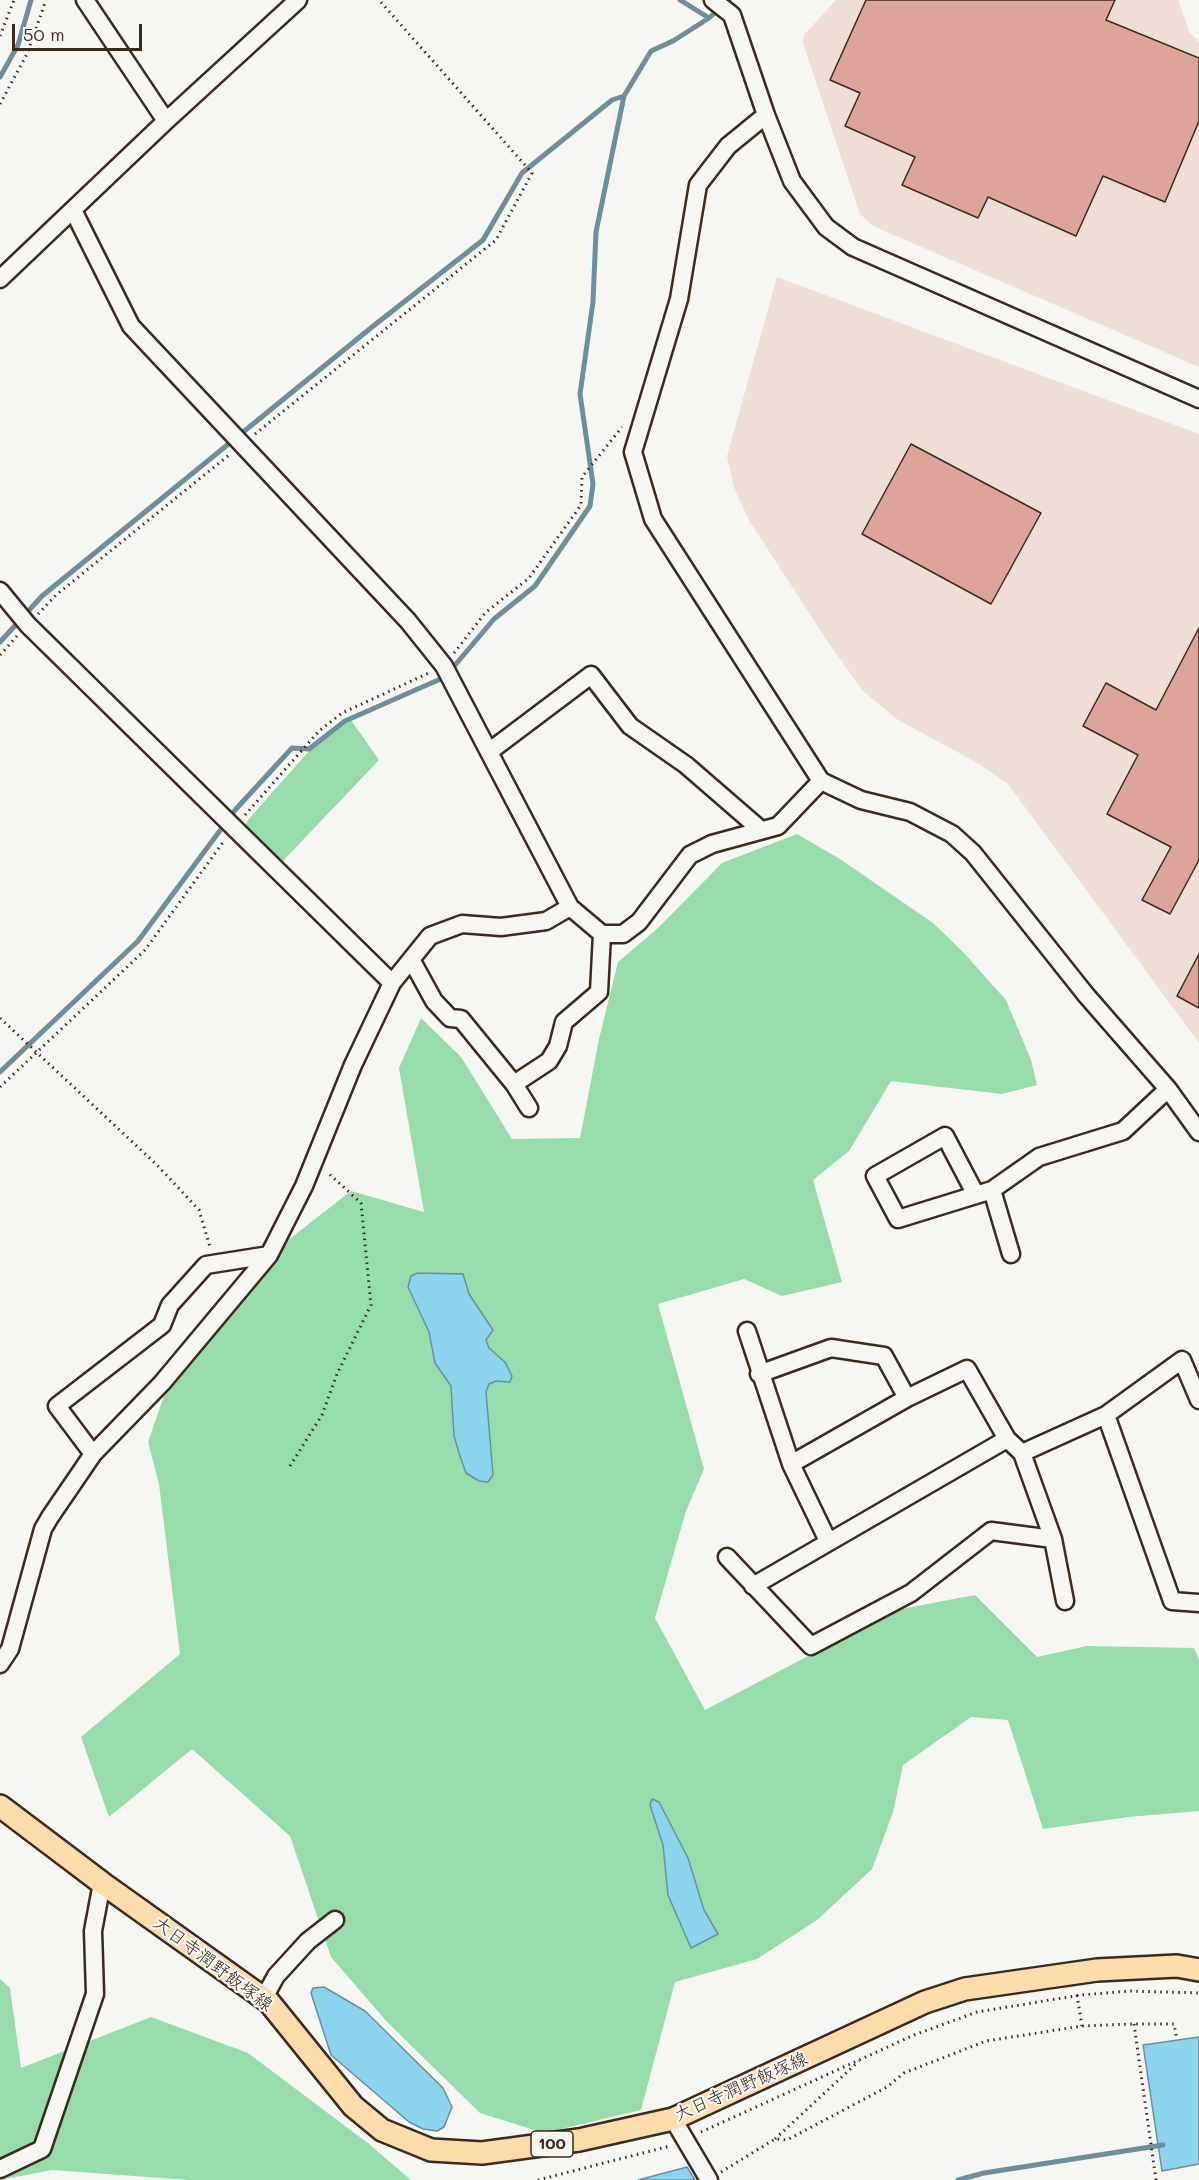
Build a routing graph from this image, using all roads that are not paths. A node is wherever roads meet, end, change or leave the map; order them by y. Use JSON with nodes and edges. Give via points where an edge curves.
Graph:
{"nodes":[{"id":1,"x":85,"y":0,"type":"edge"},
{"id":2,"x":298,"y":0,"type":"edge"},
{"id":3,"x":715,"y":1,"type":"edge"},
{"id":4,"x":766,"y":115,"type":"junction"},
{"id":5,"x":166,"y":121,"type":"junction"},
{"id":6,"x":73,"y":210,"type":"junction"},
{"id":7,"x":0,"y":279,"type":"edge"},
{"id":8,"x":1199,"y":399,"type":"edge"},
{"id":9,"x":0,"y":591,"type":"edge"},
{"id":10,"x":490,"y":751,"type":"junction"},
{"id":11,"x":821,"y":781,"type":"junction"},
{"id":12,"x":760,"y":831,"type":"junction"},
{"id":13,"x":570,"y":907,"type":"junction"},
{"id":14,"x":602,"y":934,"type":"junction"},
{"id":15,"x":412,"y":962,"type":"junction"},
{"id":16,"x":392,"y":983,"type":"junction"},
{"id":17,"x":514,"y":1084,"type":"junction"},
{"id":18,"x":1168,"y":1089,"type":"junction"},
{"id":19,"x":529,"y":1108,"type":"dead end"},
{"id":20,"x":1199,"y":1132,"type":"edge"},
{"id":21,"x":992,"y":1191,"type":"junction"},
{"id":22,"x":976,"y":1195,"type":"dead end"},
{"id":23,"x":1011,"y":1254,"type":"dead end"},
{"id":24,"x":269,"y":1255,"type":"junction"},
{"id":25,"x":747,"y":1331,"type":"dead end"},
{"id":26,"x":759,"y":1374,"type":"junction"},
{"id":27,"x":907,"y":1398,"type":"junction"},
{"id":28,"x":1199,"y":1400,"type":"edge"},
{"id":29,"x":1106,"y":1415,"type":"junction"},
{"id":30,"x":1007,"y":1439,"type":"junction"},
{"id":31,"x":1022,"y":1453,"type":"junction"},
{"id":32,"x":93,"y":1454,"type":"junction"},
{"id":33,"x":791,"y":1464,"type":"junction"},
{"id":34,"x":1053,"y":1539,"type":"junction"},
{"id":35,"x":828,"y":1541,"type":"junction"},
{"id":36,"x":727,"y":1557,"type":"dead end"},
{"id":37,"x":753,"y":1586,"type":"junction"},
{"id":38,"x":1065,"y":1601,"type":"dead end"},
{"id":39,"x":1199,"y":1603,"type":"edge"},
{"id":40,"x":0,"y":1664,"type":"edge"},
{"id":41,"x":0,"y":1806,"type":"edge"},
{"id":42,"x":102,"y":1883,"type":"junction"},
{"id":43,"x":335,"y":1920,"type":"dead end"},
{"id":44,"x":1199,"y":1970,"type":"edge"},
{"id":45,"x":264,"y":1998,"type":"junction"},
{"id":46,"x":673,"y":2119,"type":"junction"},
{"id":47,"x":0,"y":2169,"type":"edge"},
{"id":48,"x":709,"y":2180,"type":"edge"}],
"edges":[{"from":1,"to":5,"type":"street"},
{"from":2,"to":5,"type":"street"},
{"from":3,"to":4,"type":"street","via":[[732,15]]},
{"from":4,"to":8,"type":"street","via":[[792,181],[826,226],[853,247]]},
{"from":4,"to":11,"type":"street","via":[[728,146],[698,185],[679,299],[633,452],[653,519]]},
{"from":5,"to":6,"type":"street"},
{"from":6,"to":7,"type":"street"},
{"from":6,"to":10,"type":"street","via":[[130,326],[408,621],[444,666]]},
{"from":9,"to":16,"type":"street","via":[[28,624]]},
{"from":10,"to":12,"type":"street","via":[[591,675],[630,726],[686,765]]},
{"from":10,"to":13,"type":"street"},
{"from":11,"to":12,"type":"street","via":[[778,826]]},
{"from":11,"to":18,"type":"street","via":[[861,800],[910,812],[952,834],[974,853],[1086,995]]},
{"from":12,"to":14,"type":"street","via":[[712,844],[690,855],[639,922],[622,933]]},
{"from":13,"to":14,"type":"street"},
{"from":13,"to":15,"type":"street","via":[[546,921],[501,927],[462,924],[429,936]]},
{"from":14,"to":17,"type":"street","via":[[599,992],[564,1022],[558,1046],[549,1061]]},
{"from":15,"to":16,"type":"street"},
{"from":15,"to":17,"type":"street","via":[[434,1001],[450,1018],[461,1019]]},
{"from":16,"to":24,"type":"street"},
{"from":17,"to":19,"type":"street"},
{"from":18,"to":20,"type":"street"},
{"from":18,"to":21,"type":"street","via":[[1123,1131],[1039,1157]]},
{"from":21,"to":22,"type":"street","via":[[898,1219],[875,1176],[945,1136]]},
{"from":21,"to":23,"type":"street"},
{"from":24,"to":32,"type":"street","via":[[162,1383]]},
{"from":24,"to":32,"type":"street","via":[[206,1265],[170,1305],[162,1325],[57,1406]]},
{"from":25,"to":26,"type":"street"},
{"from":26,"to":27,"type":"street","via":[[831,1348],[884,1356]]},
{"from":26,"to":33,"type":"street"},
{"from":27,"to":30,"type":"street","via":[[967,1369]]},
{"from":27,"to":33,"type":"street"},
{"from":28,"to":29,"type":"street","via":[[1182,1360]]},
{"from":29,"to":31,"type":"street"},
{"from":29,"to":39,"type":"street","via":[[1172,1601]]},
{"from":30,"to":31,"type":"street"},
{"from":30,"to":35,"type":"street"},
{"from":31,"to":34,"type":"street"},
{"from":32,"to":40,"type":"street","via":[[43,1529],[10,1649]]},
{"from":33,"to":35,"type":"street"},
{"from":34,"to":37,"type":"street","via":[[991,1531],[911,1593],[811,1646]]},
{"from":34,"to":38,"type":"street"},
{"from":35,"to":37,"type":"street"},
{"from":36,"to":37,"type":"street"},
{"from":41,"to":42,"type":"main road","name":"大日寺潤野飯塚線","number":"100"},
{"from":42,"to":45,"type":"main road","name":"大日寺潤野飯塚線","number":"100"},
{"from":42,"to":47,"type":"street","via":[[93,1931],[95,1994],[42,2149]]},
{"from":43,"to":45,"type":"street","via":[[276,1976]]},
{"from":44,"to":46,"type":"main road","name":"大日寺潤野飯塚線","number":"100","via":[[1178,1966],[1097,1970],[965,1989],[925,2002]]},
{"from":45,"to":46,"type":"main road","name":"大日寺潤野飯塚線","number":"100","via":[[353,2106],[382,2130],[431,2150],[482,2153],[579,2140]]},
{"from":46,"to":48,"type":"street"}]}
